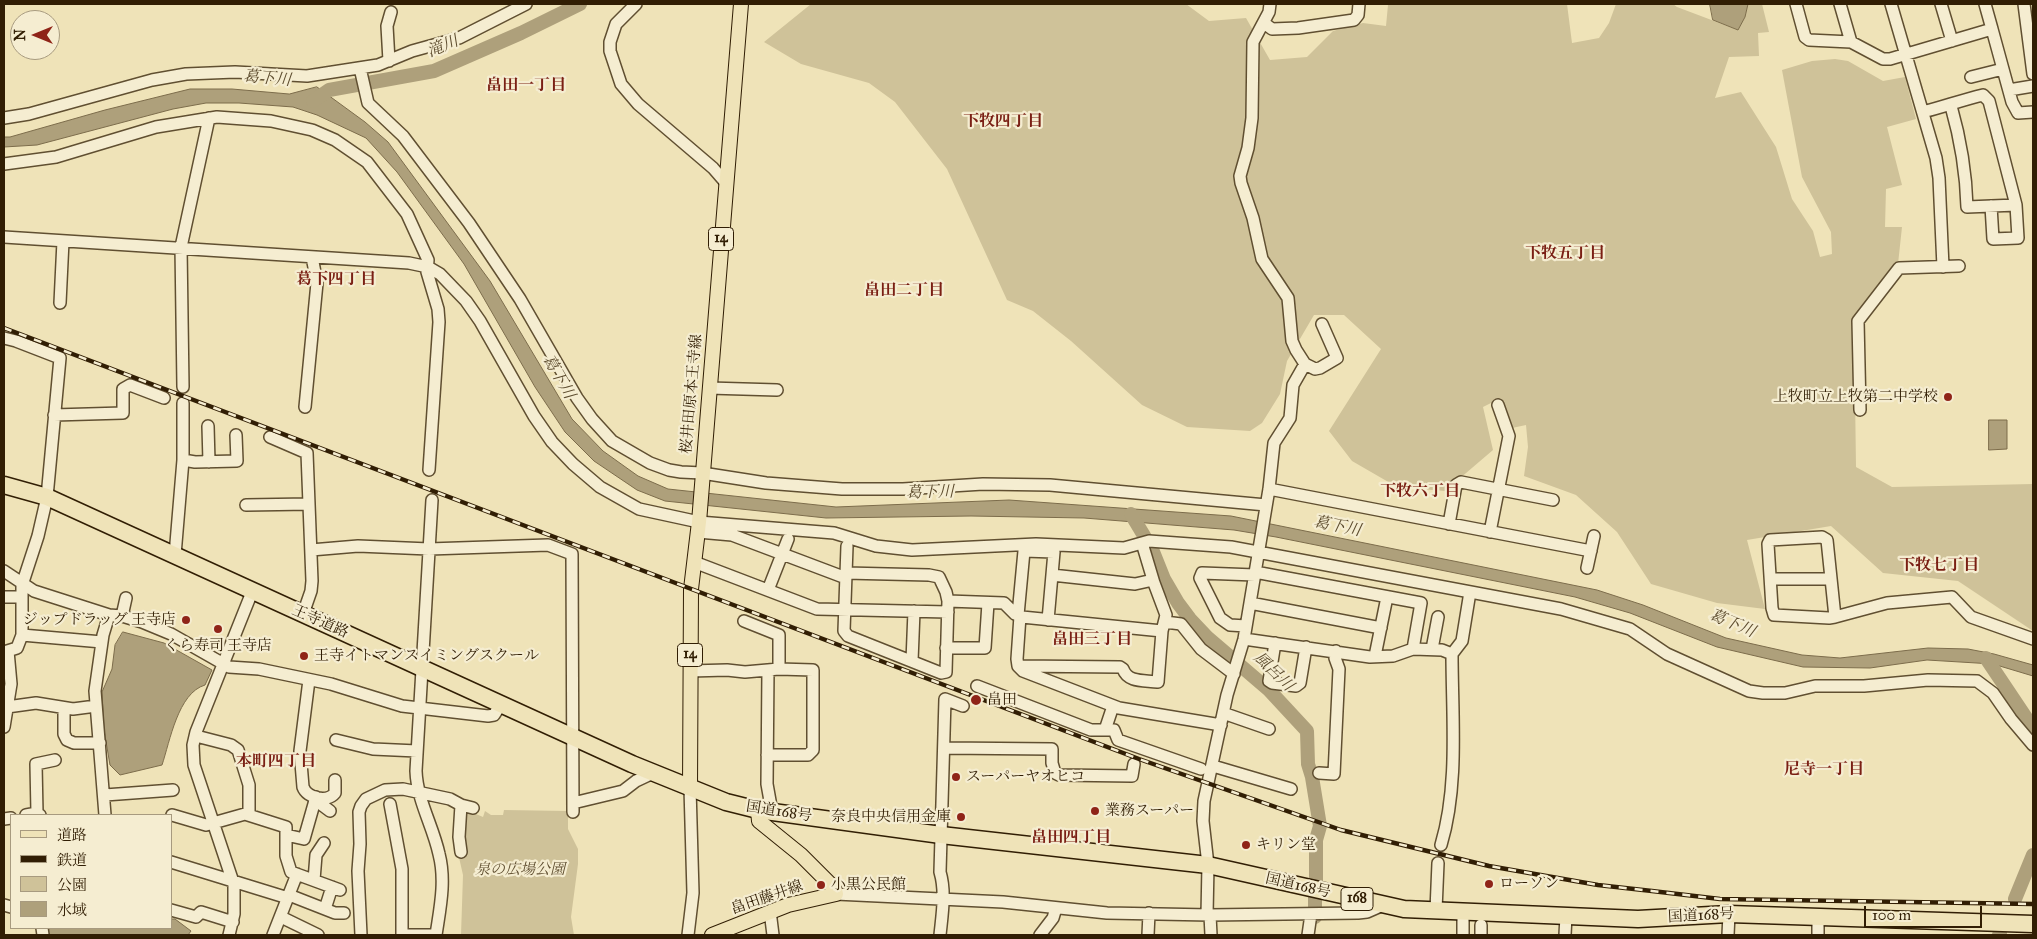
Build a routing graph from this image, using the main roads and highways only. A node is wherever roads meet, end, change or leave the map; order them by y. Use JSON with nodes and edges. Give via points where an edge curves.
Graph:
{"nodes":[{"id":1,"x":741,"y":4,"type":"edge"},
{"id":2,"x":4,"y":484,"type":"edge"},
{"id":3,"x":690,"y":788,"type":"junction"},
{"id":4,"x":765,"y":811,"type":"junction"},
{"id":5,"x":2033,"y":924,"type":"edge"},
{"id":6,"x":717,"y":934,"type":"edge"}],
"edges":[{"from":1,"to":3,"type":"main road","name":"桜井田原本王寺線","number":"14","via":[[691,589]]},
{"from":2,"to":3,"type":"highway","name":"王寺道路","number":"168","via":[[47,498]]},
{"from":3,"to":4,"type":"highway","name":"国道168号","number":"168","via":[[726,802]]},
{"from":4,"to":5,"type":"highway","name":"国道168号","number":"168","via":[[941,835],[1208,865],[1404,909],[1638,919],[1729,914]]},
{"from":4,"to":6,"type":"main road","name":"畠田藤井線","via":[[759,821],[801,855],[834,888],[836,894],[770,911]]}]}
